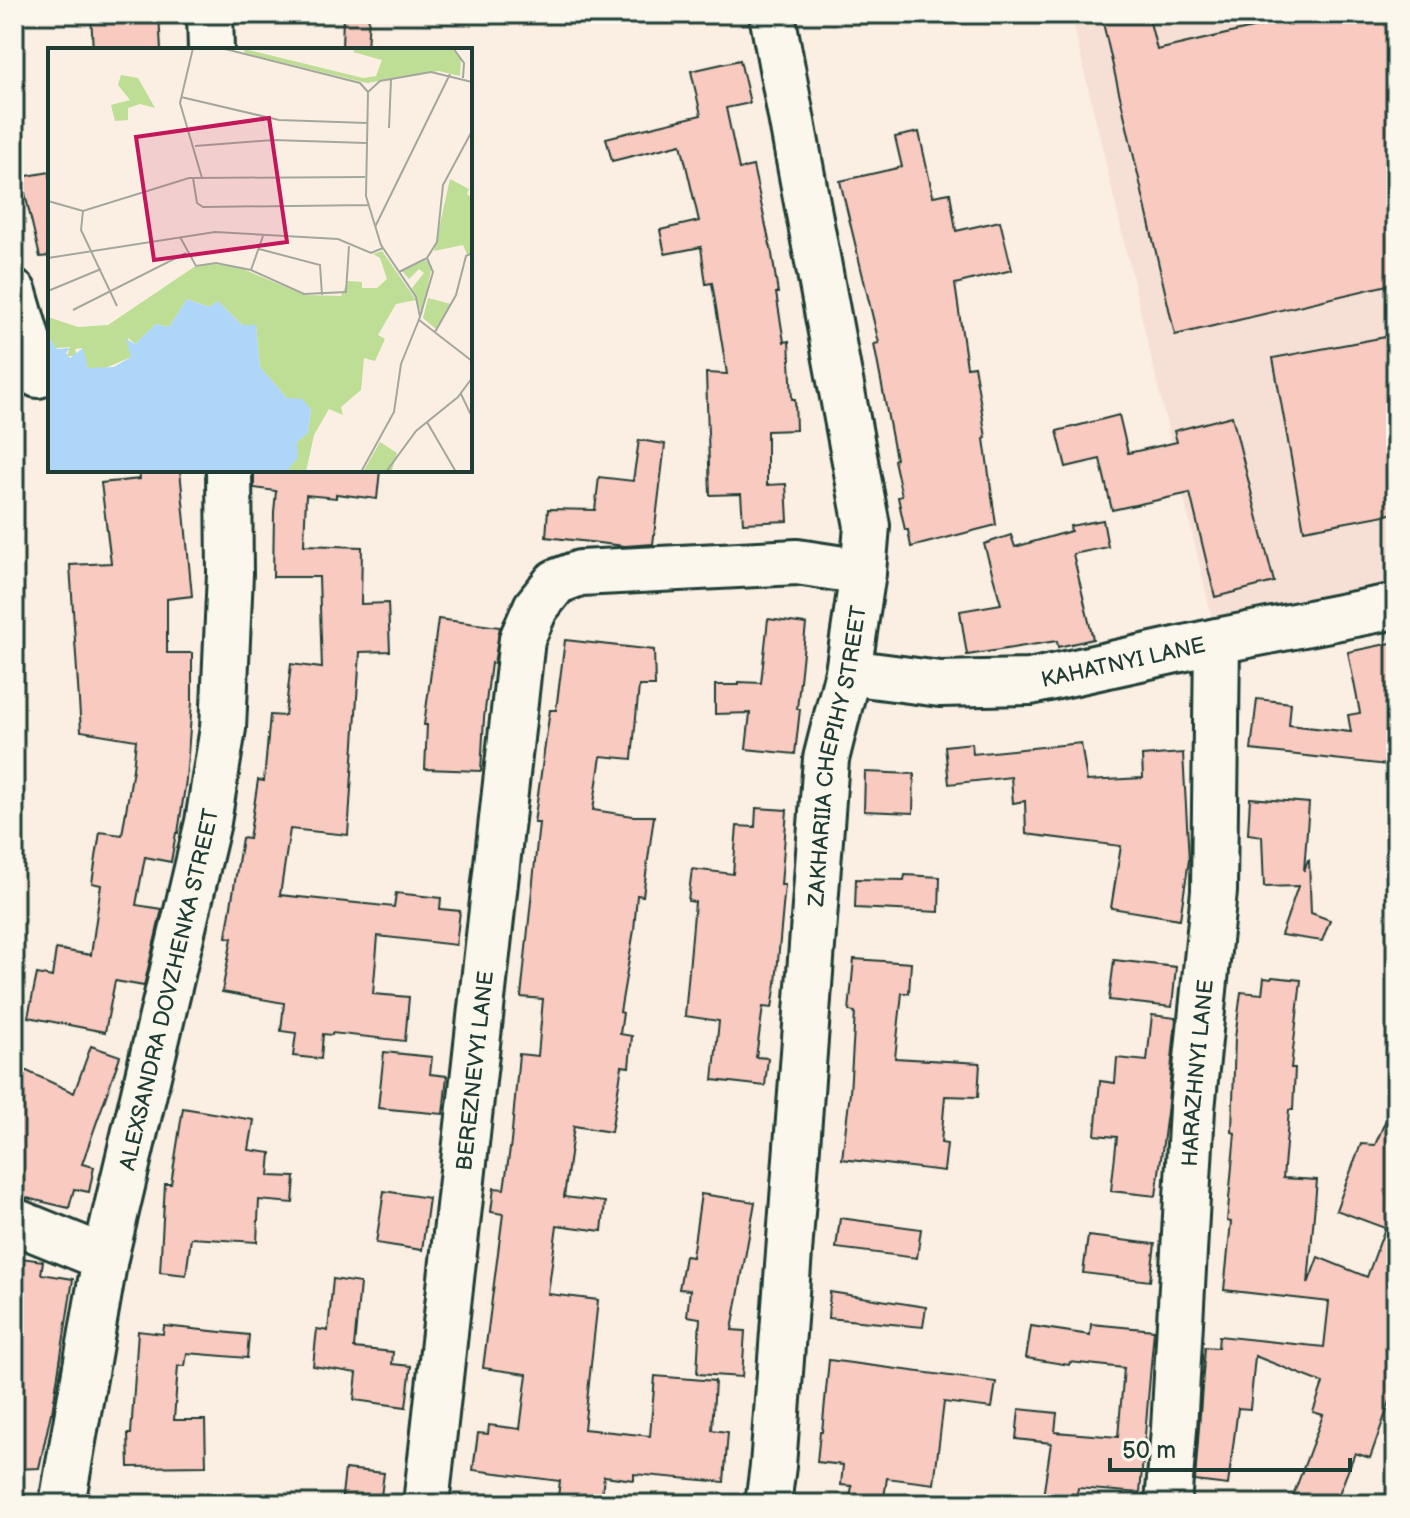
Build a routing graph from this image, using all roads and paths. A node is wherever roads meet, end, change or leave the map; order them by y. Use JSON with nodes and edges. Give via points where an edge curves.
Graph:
{"nodes":[{"id":1,"x":210,"y":14,"type":"edge"},
{"id":2,"x":772,"y":14,"type":"edge"},
{"id":3,"x":211,"y":48,"type":"edge"},
{"id":4,"x":14,"y":293,"type":"edge"},
{"id":5,"x":34,"y":378,"type":"edge"},
{"id":6,"x":229,"y":472,"type":"edge"},
{"id":7,"x":863,"y":572,"type":"junction"},
{"id":8,"x":1396,"y":606,"type":"edge"},
{"id":9,"x":1217,"y":641,"type":"junction"},
{"id":10,"x":848,"y":672,"type":"junction"},
{"id":11,"x":14,"y":1221,"type":"edge"},
{"id":12,"x":105,"y":1258,"type":"junction"},
{"id":13,"x":62,"y":1504,"type":"edge"},
{"id":14,"x":426,"y":1504,"type":"edge"},
{"id":15,"x":768,"y":1504,"type":"edge"},
{"id":16,"x":1168,"y":1504,"type":"edge"}],
"edges":[{"from":1,"to":3,"type":"street"},
{"from":2,"to":7,"type":"street","name":"ZAKHARIIA CHEPIHY STREET","via":[[867,526]]},
{"from":4,"to":5,"type":"street"},
{"from":6,"to":12,"type":"street","name":"ALEXSANDRA DOVZHENKA STREET","via":[[223,728],[208,822]]},
{"from":7,"to":10,"type":"street","name":"ZAKHARIIA CHEPIHY STREET"},
{"from":7,"to":14,"type":"street","name":"BEREZNEVYI LANE","via":[[797,562],[580,573],[556,582],[536,607],[522,639]]},
{"from":8,"to":9,"type":"street","name":"KAHATNYI LANE"},
{"from":9,"to":10,"type":"street","name":"KAHATNYI LANE","via":[[1030,682],[940,684]]},
{"from":9,"to":16,"type":"street","name":"HARAZHNYI LANE","via":[[1214,891],[1192,1109]]},
{"from":10,"to":15,"type":"street","name":"ZAKHARIIA CHEPIHY STREET","via":[[826,759]]},
{"from":11,"to":12,"type":"street"},
{"from":12,"to":13,"type":"street","name":"ALEXSANDRA DOVZHENKA STREET"}]}
